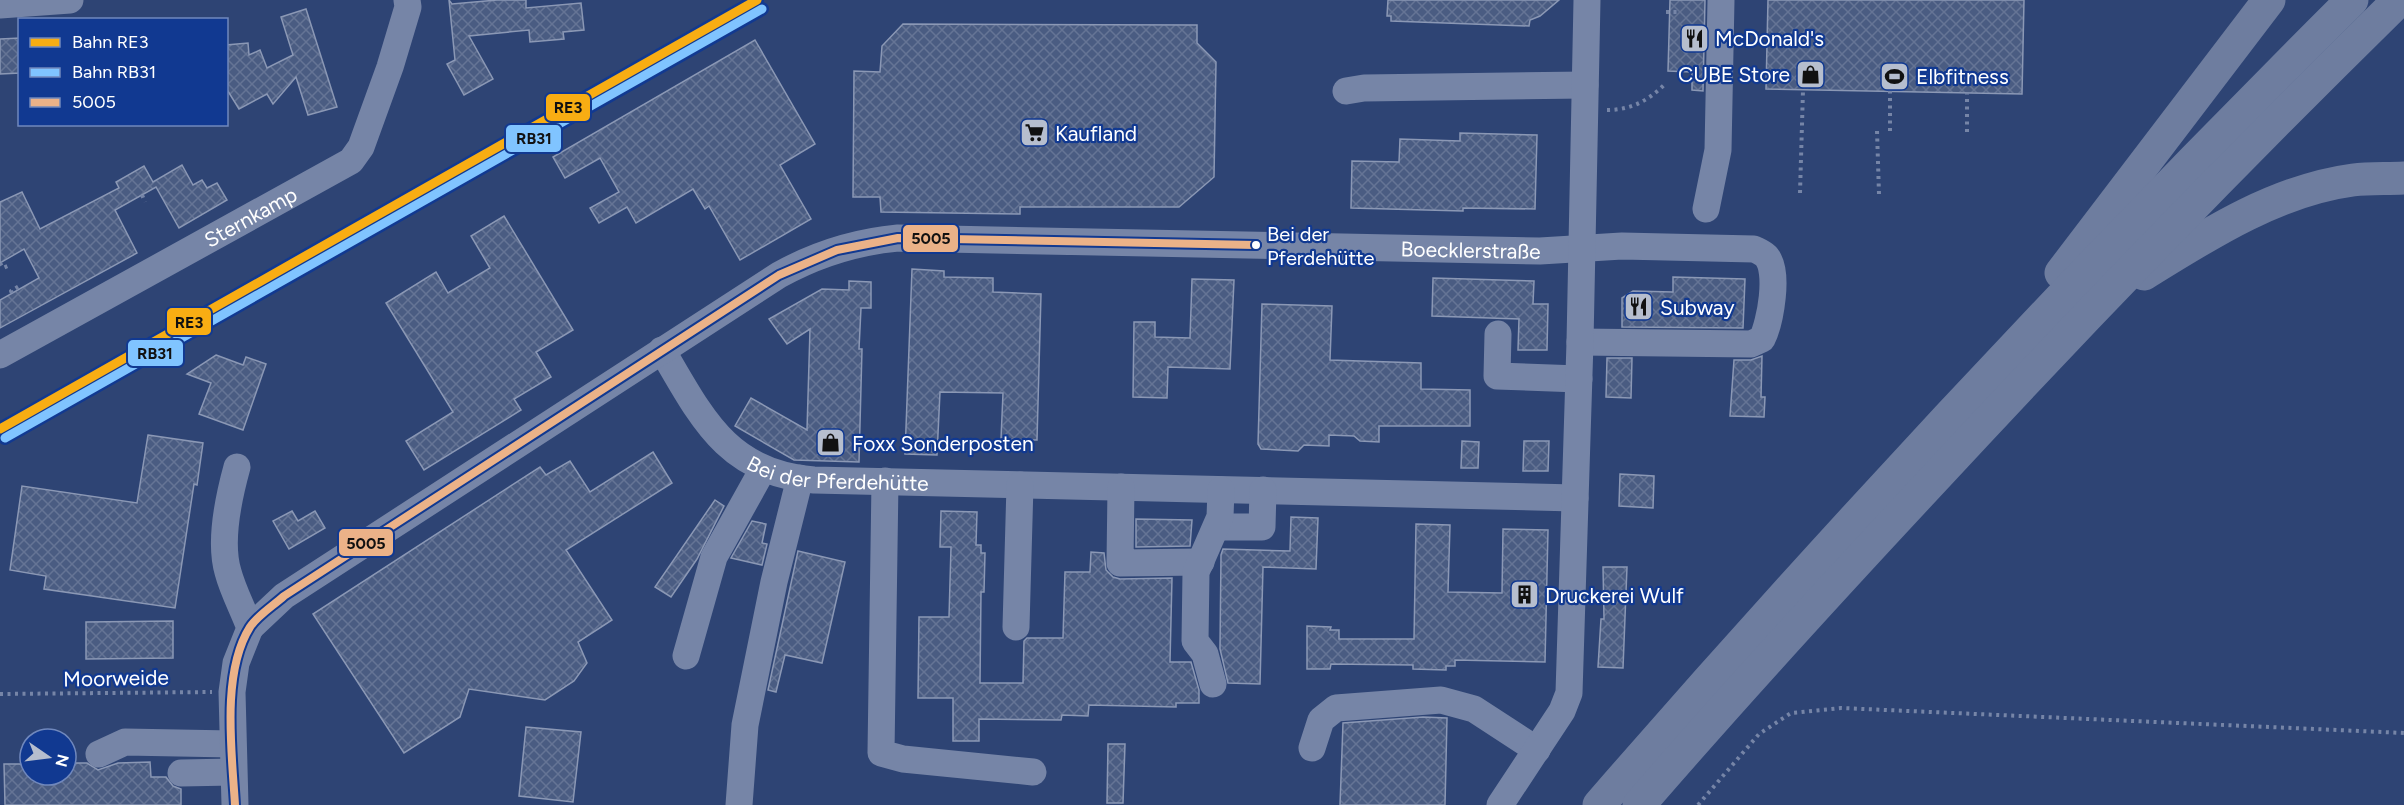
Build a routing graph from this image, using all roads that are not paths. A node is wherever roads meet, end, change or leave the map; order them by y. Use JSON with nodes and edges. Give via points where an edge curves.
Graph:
{"nodes":[{"id":1,"x":70,"y":0,"type":"edge"},
{"id":2,"x":407,"y":0,"type":"edge"},
{"id":3,"x":1587,"y":0,"type":"edge"},
{"id":4,"x":1721,"y":0,"type":"edge"},
{"id":5,"x":2269,"y":0,"type":"edge"},
{"id":6,"x":2352,"y":0,"type":"edge"},
{"id":7,"x":2399,"y":0,"type":"edge"},
{"id":8,"x":0,"y":5,"type":"edge"},
{"id":9,"x":1355,"y":90,"type":"dead end"},
{"id":10,"x":1585,"y":97,"type":"junction"},
{"id":11,"x":2404,"y":178,"type":"edge"},
{"id":12,"x":1706,"y":209,"type":"dead end"},
{"id":13,"x":1582,"y":247,"type":"junction"},
{"id":14,"x":2100,"y":302,"type":"junction"},
{"id":15,"x":1498,"y":333,"type":"dead end"},
{"id":16,"x":1580,"y":342,"type":"junction"},
{"id":17,"x":662,"y":350,"type":"junction"},
{"id":18,"x":0,"y":355,"type":"edge"},
{"id":19,"x":1579,"y":378,"type":"junction"},
{"id":20,"x":1955,"y":411,"type":"junction"},
{"id":21,"x":237,"y":467,"type":"dead end"},
{"id":22,"x":763,"y":469,"type":"junction"},
{"id":23,"x":800,"y":478,"type":"junction"},
{"id":24,"x":885,"y":481,"type":"junction"},
{"id":25,"x":1020,"y":484,"type":"junction"},
{"id":26,"x":1121,"y":487,"type":"junction"},
{"id":27,"x":1221,"y":489,"type":"junction"},
{"id":28,"x":1263,"y":490,"type":"junction"},
{"id":29,"x":1575,"y":498,"type":"junction"},
{"id":30,"x":1217,"y":527,"type":"junction"},
{"id":31,"x":1201,"y":562,"type":"junction"},
{"id":32,"x":1016,"y":627,"type":"dead end"},
{"id":33,"x":250,"y":628,"type":"junction"},
{"id":34,"x":686,"y":656,"type":"dead end"},
{"id":35,"x":1213,"y":684,"type":"dead end"},
{"id":36,"x":232,"y":744,"type":"junction"},
{"id":37,"x":1312,"y":748,"type":"dead end"},
{"id":38,"x":1537,"y":750,"type":"junction"},
{"id":39,"x":99,"y":754,"type":"dead end"},
{"id":40,"x":233,"y":772,"type":"junction"},
{"id":41,"x":1033,"y":772,"type":"dead end"},
{"id":42,"x":182,"y":773,"type":"dead end"},
{"id":43,"x":235,"y":805,"type":"edge"},
{"id":44,"x":739,"y":805,"type":"edge"},
{"id":45,"x":1500,"y":805,"type":"edge"},
{"id":46,"x":1599,"y":805,"type":"edge"},
{"id":47,"x":1639,"y":805,"type":"edge"}],
"edges":[{"from":1,"to":8,"type":"street"},
{"from":2,"to":18,"type":"street","name":"Sternkamp","via":[[390,67],[361,147],[351,161]]},
{"from":3,"to":10,"type":"street"},
{"from":4,"to":12,"type":"street","via":[[1718,150]]},
{"from":5,"to":20,"type":"highway"},
{"from":6,"to":20,"type":"highway"},
{"from":7,"to":14,"type":"highway"},
{"from":9,"to":10,"type":"street"},
{"from":10,"to":13,"type":"street"},
{"from":11,"to":14,"type":"highway","via":[[2353,180],[2268,205],[2225,225]]},
{"from":13,"to":16,"type":"street"},
{"from":13,"to":16,"type":"street","via":[[1754,249],[1766,255],[1771,264],[1771,309],[1762,339],[1751,344]]},
{"from":13,"to":17,"type":"street","name":"Boecklerstraße","via":[[1539,251],[1218,236],[898,238],[834,250],[779,275]]},
{"from":14,"to":47,"type":"highway","via":[[1738,690]]},
{"from":15,"to":19,"type":"street","via":[[1497,376]]},
{"from":16,"to":19,"type":"street"},
{"from":17,"to":22,"type":"street","name":"Bei der Pferdehütte","via":[[707,423],[731,448]]},
{"from":17,"to":33,"type":"street","name":"Boecklerstraße","via":[[284,596]]},
{"from":19,"to":29,"type":"street"},
{"from":20,"to":46,"type":"highway","via":[[1716,671]]},
{"from":21,"to":33,"type":"street","via":[[225,547],[227,571]]},
{"from":22,"to":23,"type":"street","name":"Bei der Pferdehütte"},
{"from":22,"to":34,"type":"street","via":[[714,556]]},
{"from":23,"to":24,"type":"street","name":"Bei der Pferdehütte"},
{"from":23,"to":44,"type":"street","via":[[746,715]]},
{"from":24,"to":25,"type":"street","name":"Bei der Pferdehütte"},
{"from":24,"to":41,"type":"street","via":[[880,753],[903,759]]},
{"from":25,"to":26,"type":"street","name":"Bei der Pferdehütte"},
{"from":25,"to":32,"type":"street"},
{"from":26,"to":27,"type":"street","name":"Bei der Pferdehütte"},
{"from":26,"to":31,"type":"street","via":[[1120,563]]},
{"from":27,"to":28,"type":"street","name":"Bei der Pferdehütte"},
{"from":27,"to":30,"type":"street"},
{"from":28,"to":29,"type":"street","name":"Bei der Pferdehütte"},
{"from":28,"to":30,"type":"street","via":[[1262,527]]},
{"from":29,"to":38,"type":"street","via":[[1569,693]]},
{"from":30,"to":31,"type":"street"},
{"from":31,"to":35,"type":"street","via":[[1196,572],[1195,641],[1205,654]]},
{"from":33,"to":36,"type":"street","via":[[236,663]]},
{"from":36,"to":39,"type":"street","via":[[125,742]]},
{"from":36,"to":40,"type":"street"},
{"from":37,"to":38,"type":"street","via":[[1321,720],[1336,708],[1440,700],[1474,709]]},
{"from":38,"to":45,"type":"street"},
{"from":40,"to":42,"type":"street"},
{"from":40,"to":43,"type":"street"}]}
